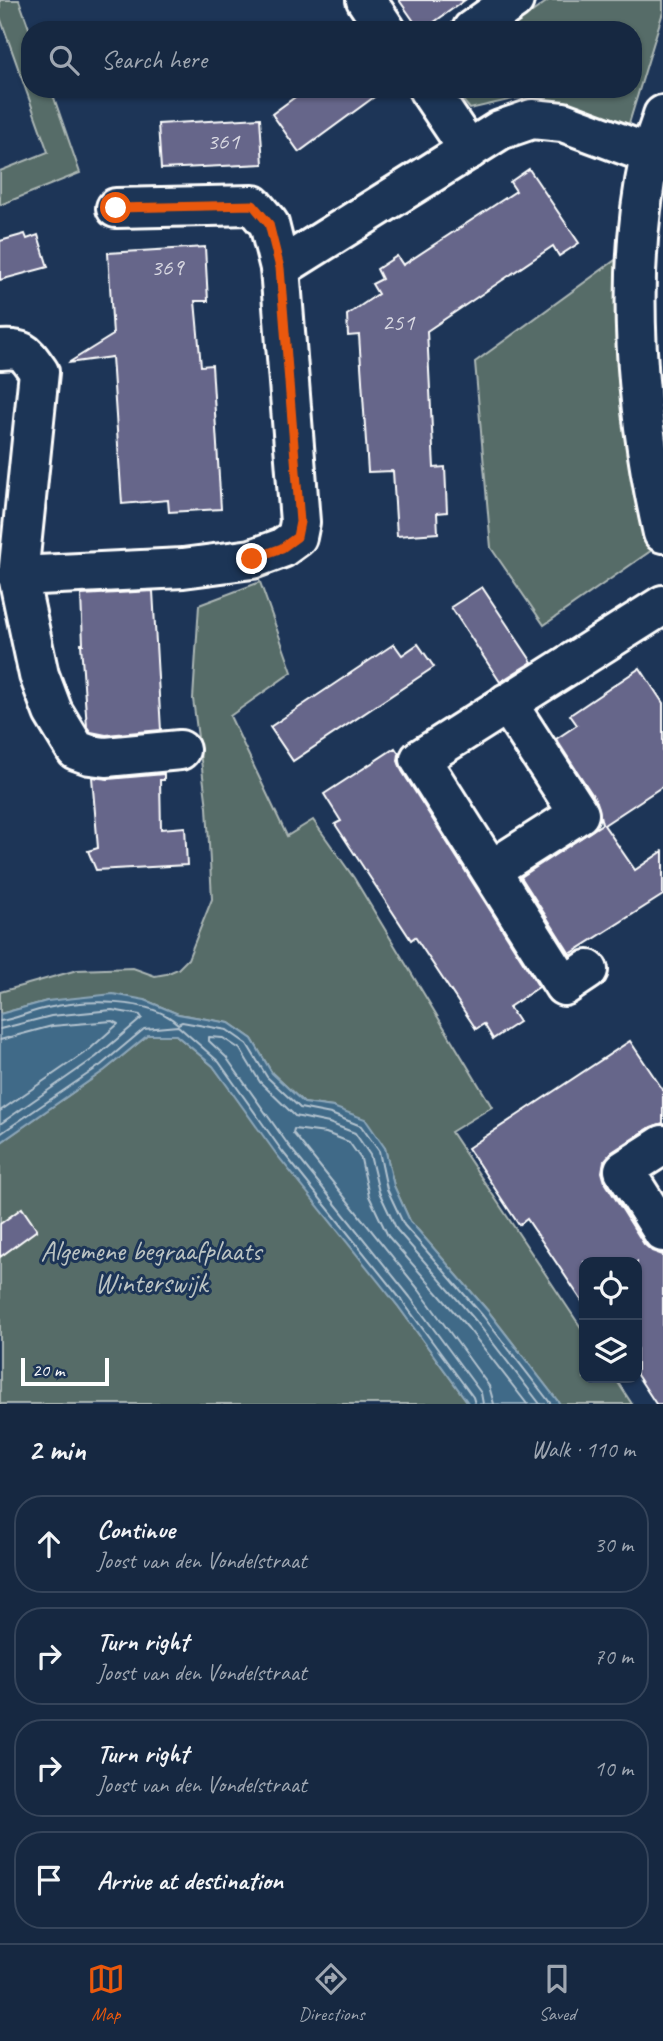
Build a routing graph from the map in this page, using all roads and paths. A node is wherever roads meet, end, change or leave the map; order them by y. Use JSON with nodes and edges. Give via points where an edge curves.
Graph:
{"nodes":[{"id":1,"x":366,"y":0,"type":"edge"},
{"id":2,"x":514,"y":0,"type":"edge"},
{"id":3,"x":380,"y":21,"type":"edge"},
{"id":4,"x":484,"y":21,"type":"edge"},
{"id":5,"x":434,"y":98,"type":"edge"},
{"id":6,"x":663,"y":116,"type":"edge"},
{"id":7,"x":469,"y":150,"type":"junction"},
{"id":8,"x":656,"y":157,"type":"edge"},
{"id":9,"x":116,"y":208,"type":"dead end"},
{"id":10,"x":280,"y":268,"type":"junction"},
{"id":11,"x":0,"y":350,"type":"edge"},
{"id":12,"x":663,"y":533,"type":"edge"},
{"id":13,"x":18,"y":576,"type":"junction"},
{"id":14,"x":663,"y":605,"type":"edge"},
{"id":15,"x":507,"y":703,"type":"junction"},
{"id":16,"x":180,"y":750,"type":"dead end"},
{"id":17,"x":491,"y":870,"type":"junction"},
{"id":18,"x":588,"y":970,"type":"dead end"},
{"id":19,"x":663,"y":1145,"type":"edge"},
{"id":20,"x":663,"y":1232,"type":"edge"}],
"edges":[{"from":1,"to":3,"type":"street"},
{"from":2,"to":4,"type":"street"},
{"from":5,"to":7,"type":"street"},
{"from":6,"to":8,"type":"street"},
{"from":7,"to":8,"type":"street","via":[[500,130],[532,119],[563,122]]},
{"from":7,"to":10,"type":"street"},
{"from":8,"to":12,"type":"street","via":[[640,225],[635,299],[641,396]]},
{"from":9,"to":10,"type":"street","via":[[253,205],[269,224]]},
{"from":10,"to":13,"type":"street","via":[[300,522],[297,537],[252,559],[183,568]]},
{"from":11,"to":13,"type":"street","via":[[25,352],[39,372]]},
{"from":13,"to":16,"type":"street","via":[[39,676],[53,712],[76,750],[106,757]]},
{"from":14,"to":15,"type":"street"},
{"from":15,"to":17,"type":"street","via":[[420,760]]},
{"from":15,"to":17,"type":"street","via":[[579,814]]},
{"from":17,"to":18,"type":"street","via":[[564,986]]},
{"from":19,"to":20,"type":"street","via":[[624,1170]]}]}
